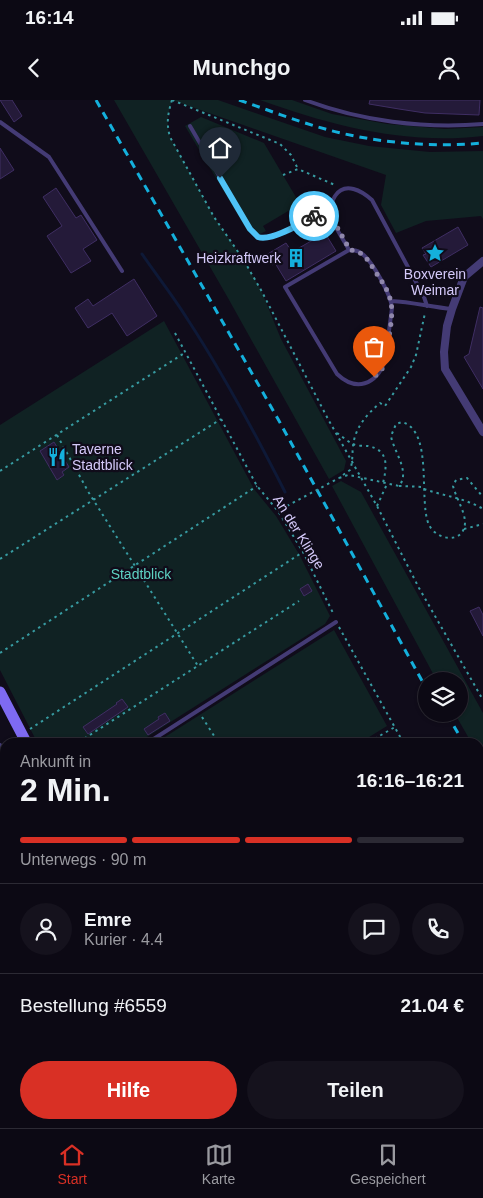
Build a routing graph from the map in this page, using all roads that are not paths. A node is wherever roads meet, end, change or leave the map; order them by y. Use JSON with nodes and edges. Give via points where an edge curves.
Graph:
{"nodes":[{"id":1,"x":305,"y":100,"type":"edge"},
{"id":2,"x":0,"y":122,"type":"edge"},
{"id":3,"x":483,"y":124,"type":"edge"},
{"id":4,"x":190,"y":126,"type":"dead end"},
{"id":5,"x":331,"y":205,"type":"junction"},
{"id":6,"x":350,"y":250,"type":"junction"},
{"id":7,"x":483,"y":261,"type":"edge"},
{"id":8,"x":122,"y":271,"type":"dead end"},
{"id":9,"x":391,"y":302,"type":"junction"},
{"id":10,"x":426,"y":306,"type":"junction"},
{"id":11,"x":452,"y":309,"type":"junction"},
{"id":12,"x":483,"y":432,"type":"edge"},
{"id":13,"x":336,"y":622,"type":"road end"},
{"id":14,"x":0,"y":692,"type":"edge"},
{"id":15,"x":23,"y":738,"type":"edge"},
{"id":16,"x":155,"y":738,"type":"edge"}],
"edges":[{"from":1,"to":3,"type":"lane","via":[[369,118],[456,126]]},
{"from":2,"to":8,"type":"lane","via":[[49,157]]},
{"from":4,"to":5,"type":"lane","via":[[250,229],[258,237],[270,238]]},
{"from":5,"to":6,"type":"lane","via":[[332,218]]},
{"from":5,"to":10,"type":"lane","via":[[337,193],[344,189],[354,188],[372,200]]},
{"from":6,"to":9,"type":"lane","via":[[357,250],[368,260]]},
{"from":6,"to":9,"type":"lane","via":[[285,287],[329,362],[346,382],[355,385],[366,383],[382,369]]},
{"from":7,"to":11,"type":"street","via":[[464,277]]},
{"from":9,"to":10,"type":"lane"},
{"from":10,"to":11,"type":"lane"},
{"from":11,"to":12,"type":"street","via":[[447,326],[445,369]]},
{"from":13,"to":16,"type":"lane"},
{"from":14,"to":15,"type":"street"}]}
